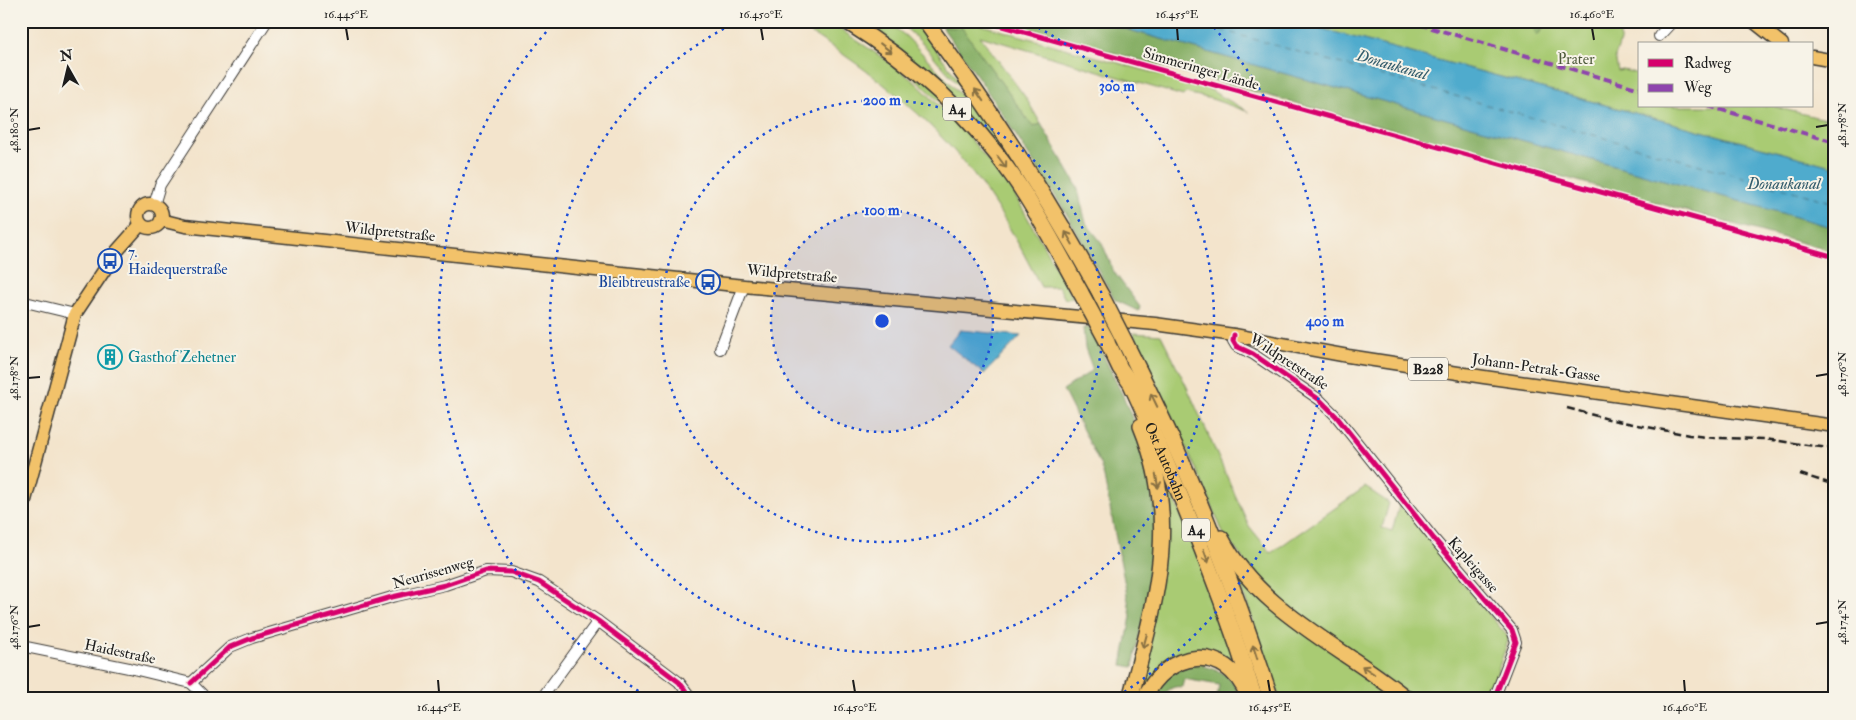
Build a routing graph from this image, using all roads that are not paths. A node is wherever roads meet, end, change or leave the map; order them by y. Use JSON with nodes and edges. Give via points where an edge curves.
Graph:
{"nodes":[{"id":1,"x":267,"y":21,"type":"edge"},
{"id":2,"x":846,"y":21,"type":"edge"},
{"id":3,"x":925,"y":21,"type":"edge"},
{"id":4,"x":1673,"y":21,"type":"edge"},
{"id":5,"x":1753,"y":21,"type":"edge"},
{"id":6,"x":1659,"y":36,"type":"dead end"},
{"id":7,"x":1779,"y":42,"type":"edge"},
{"id":8,"x":1814,"y":57,"type":"edge"},
{"id":9,"x":1835,"y":61,"type":"edge"},
{"id":10,"x":154,"y":205,"type":"junction"},
{"id":11,"x":161,"y":220,"type":"junction"},
{"id":12,"x":141,"y":224,"type":"junction"},
{"id":13,"x":744,"y":286,"type":"junction"},
{"id":14,"x":21,"y":301,"type":"edge"},
{"id":15,"x":76,"y":314,"type":"junction"},
{"id":16,"x":1234,"y":336,"type":"junction"},
{"id":17,"x":720,"y":349,"type":"dead end"},
{"id":18,"x":1120,"y":368,"type":"junction"},
{"id":19,"x":1835,"y":426,"type":"edge"},
{"id":20,"x":1370,"y":459,"type":"joint"},
{"id":21,"x":1196,"y":493,"type":"junction"},
{"id":22,"x":21,"y":515,"type":"edge"},
{"id":23,"x":598,"y":621,"type":"junction"},
{"id":24,"x":21,"y":650,"type":"edge"},
{"id":25,"x":191,"y":683,"type":"junction"},
{"id":26,"x":207,"y":699,"type":"edge"},
{"id":27,"x":541,"y":699,"type":"edge"},
{"id":28,"x":692,"y":699,"type":"edge"},
{"id":29,"x":1130,"y":699,"type":"edge"},
{"id":30,"x":1144,"y":699,"type":"edge"},
{"id":31,"x":1249,"y":699,"type":"edge"},
{"id":32,"x":1255,"y":699,"type":"edge"},
{"id":33,"x":1270,"y":699,"type":"edge"},
{"id":34,"x":1407,"y":699,"type":"edge"},
{"id":35,"x":1494,"y":699,"type":"edge"}],
"edges":[{"from":1,"to":10,"type":"street","via":[[160,185]]},
{"from":2,"to":18,"type":"highway","name":"Ost Autobahn","number":"A4","one_way":true,"bridge":true,"via":[[913,69],[948,99],[982,136],[1014,178]]},
{"from":21,"to":3,"type":"highway","name":"Ost Autobahn","number":"A4","one_way":true,"bridge":true,"via":[[1100,295],[1028,171]]},
{"from":4,"to":6,"type":"street"},
{"from":5,"to":7,"type":"main road"},
{"from":8,"to":9,"type":"main road"},
{"from":10,"to":11,"type":"main road","via":[[161,212]]},
{"from":10,"to":12,"type":"main road","via":[[146,205],[140,210],[138,219]]},
{"from":11,"to":12,"type":"main road","via":[[150,228]]},
{"from":11,"to":13,"type":"main road","name":"Wildpretstraße","via":[[184,226]]},
{"from":12,"to":15,"type":"main road","via":[[117,251]]},
{"from":13,"to":16,"type":"main road","name":"Wildpretstraße","via":[[1154,324]]},
{"from":13,"to":17,"type":"street"},
{"from":14,"to":15,"type":"street"},
{"from":15,"to":22,"type":"main road"},
{"from":16,"to":19,"type":"main road","name":"Johann-Petrak-Gasse","number":"B228","via":[[1418,368]]},
{"from":16,"to":20,"type":"street","name":"Wildpretstraße","via":[[1236,346],[1320,400]]},
{"from":18,"to":29,"type":"highway","one_way":true,"via":[[1155,471],[1162,526],[1156,598]]},
{"from":18,"to":32,"type":"highway","name":"Ost Autobahn","number":"A4","one_way":true,"via":[[1131,384],[1182,496],[1234,633]]},
{"from":20,"to":35,"type":"street","name":"Kapleigasse","via":[[1512,630],[1516,642]]},
{"from":33,"to":21,"type":"highway","name":"Ost Autobahn","number":"A4","one_way":true,"via":[[1248,628]]},
{"from":34,"to":21,"type":"highway","one_way":true,"via":[[1292,619],[1265,596],[1223,542]]},
{"from":23,"to":25,"type":"street","name":"Neurissenweg","via":[[539,582],[511,572],[486,571],[252,638],[230,647]]},
{"from":23,"to":27,"type":"street"},
{"from":23,"to":28,"type":"street","name":"Neurissenweg","via":[[679,682]]},
{"from":24,"to":25,"type":"street","name":"Haidestraße","via":[[26,647]]},
{"from":25,"to":26,"type":"street"},
{"from":30,"to":31,"type":"highway","via":[[1153,682],[1170,666],[1197,658],[1211,660],[1230,669]]}]}
